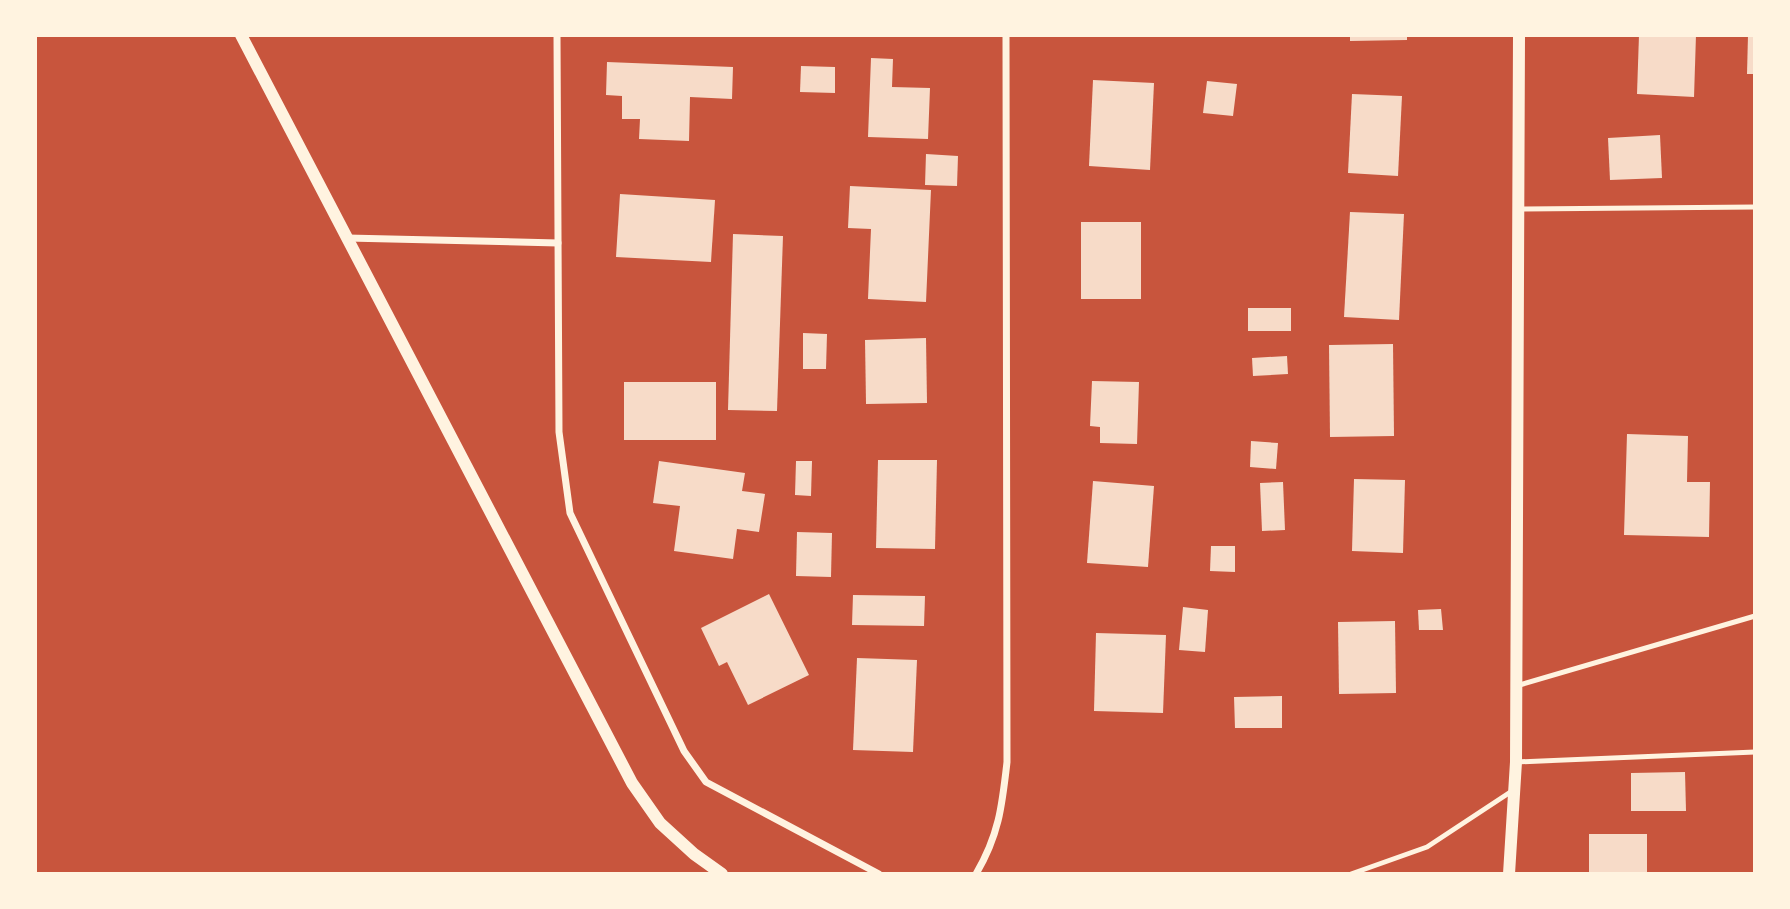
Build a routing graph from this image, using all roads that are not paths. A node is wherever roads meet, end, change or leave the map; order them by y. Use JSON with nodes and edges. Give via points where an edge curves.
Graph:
{"nodes":[{"id":1,"x":241,"y":35,"type":"edge"},
{"id":2,"x":557,"y":35,"type":"edge"},
{"id":3,"x":1006,"y":35,"type":"edge"},
{"id":4,"x":1519,"y":35,"type":"edge"},
{"id":5,"x":1755,"y":207,"type":"edge"},
{"id":6,"x":1520,"y":209,"type":"junction"},
{"id":7,"x":347,"y":238,"type":"junction"},
{"id":8,"x":558,"y":243,"type":"junction"},
{"id":9,"x":1755,"y":616,"type":"edge"},
{"id":10,"x":1516,"y":686,"type":"junction"},
{"id":11,"x":1755,"y":752,"type":"edge"},
{"id":12,"x":1516,"y":762,"type":"junction"},
{"id":13,"x":1514,"y":790,"type":"junction"},
{"id":14,"x":722,"y":874,"type":"edge"},
{"id":15,"x":879,"y":874,"type":"edge"},
{"id":16,"x":976,"y":874,"type":"edge"},
{"id":17,"x":1350,"y":874,"type":"edge"},
{"id":18,"x":1509,"y":874,"type":"edge"}],
"edges":[{"from":1,"to":7,"type":"street"},
{"from":2,"to":8,"type":"street"},
{"from":3,"to":16,"type":"street","via":[[1007,762],[1001,811],[990,850]]},
{"from":4,"to":6,"type":"street"},
{"from":5,"to":6,"type":"lane"},
{"from":6,"to":10,"type":"street"},
{"from":7,"to":8,"type":"street"},
{"from":7,"to":14,"type":"street","via":[[632,783],[660,823]]},
{"from":8,"to":15,"type":"street","via":[[559,432],[570,513],[684,751],[706,782]]},
{"from":9,"to":10,"type":"lane"},
{"from":10,"to":12,"type":"street"},
{"from":11,"to":12,"type":"lane"},
{"from":12,"to":13,"type":"street"},
{"from":13,"to":17,"type":"lane","via":[[1427,847]]},
{"from":13,"to":18,"type":"street"}]}
